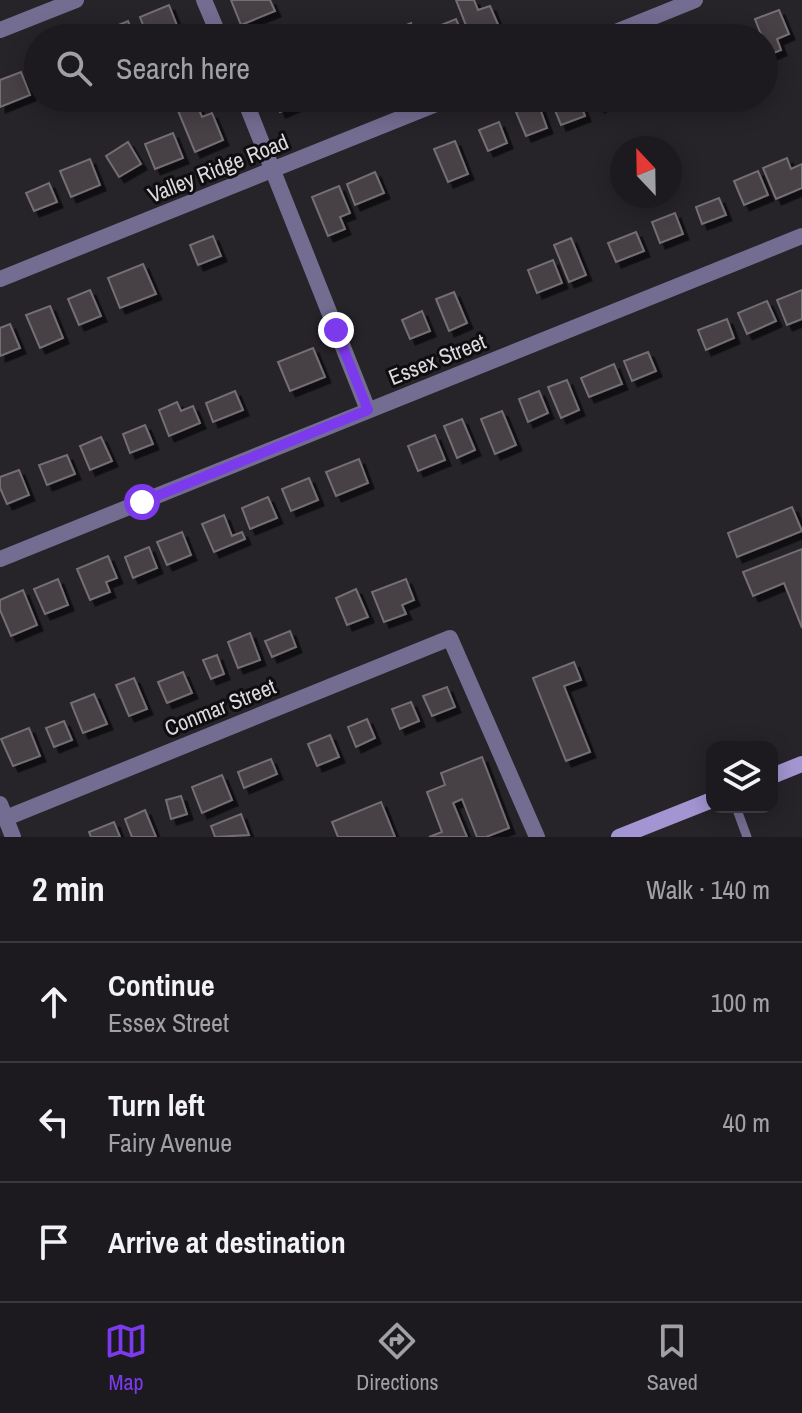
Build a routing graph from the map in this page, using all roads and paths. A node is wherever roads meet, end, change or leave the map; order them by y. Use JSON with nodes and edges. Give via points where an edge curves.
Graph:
{"nodes":[{"id":1,"x":76,"y":0,"type":"edge"},
{"id":2,"x":204,"y":0,"type":"edge"},
{"id":3,"x":695,"y":0,"type":"edge"},
{"id":4,"x":214,"y":24,"type":"edge"},
{"id":5,"x":636,"y":24,"type":"edge"},
{"id":6,"x":0,"y":30,"type":"edge"},
{"id":7,"x":249,"y":112,"type":"edge"},
{"id":8,"x":416,"y":112,"type":"edge"},
{"id":9,"x":272,"y":170,"type":"junction"},
{"id":10,"x":802,"y":236,"type":"edge"},
{"id":11,"x":0,"y":279,"type":"edge"},
{"id":12,"x":368,"y":410,"type":"junction"},
{"id":13,"x":0,"y":559,"type":"edge"},
{"id":14,"x":802,"y":764,"type":"edge"},
{"id":15,"x":778,"y":774,"type":"edge"},
{"id":16,"x":706,"y":802,"type":"edge"},
{"id":17,"x":3,"y":811,"type":"edge"},
{"id":18,"x":738,"y":813,"type":"edge"},
{"id":19,"x":13,"y":837,"type":"edge"},
{"id":20,"x":537,"y":837,"type":"edge"},
{"id":21,"x":619,"y":837,"type":"edge"},
{"id":22,"x":747,"y":837,"type":"edge"}],
"edges":[{"from":1,"to":6,"type":"street"},
{"from":2,"to":4,"type":"street"},
{"from":3,"to":5,"type":"street"},
{"from":7,"to":9,"type":"street"},
{"from":8,"to":9,"type":"street","name":"Valley Ridge Road"},
{"from":9,"to":11,"type":"street","name":"Valley Ridge Road"},
{"from":9,"to":12,"type":"street"},
{"from":10,"to":12,"type":"street","name":"Essex Street"},
{"from":12,"to":13,"type":"street","name":"Essex Street"},
{"from":14,"to":15,"type":"main road"},
{"from":16,"to":21,"type":"main road"},
{"from":17,"to":19,"type":"street"},
{"from":17,"to":20,"type":"street","name":"Conmar Street","via":[[450,638]]},
{"from":18,"to":22,"type":"lane"}]}
